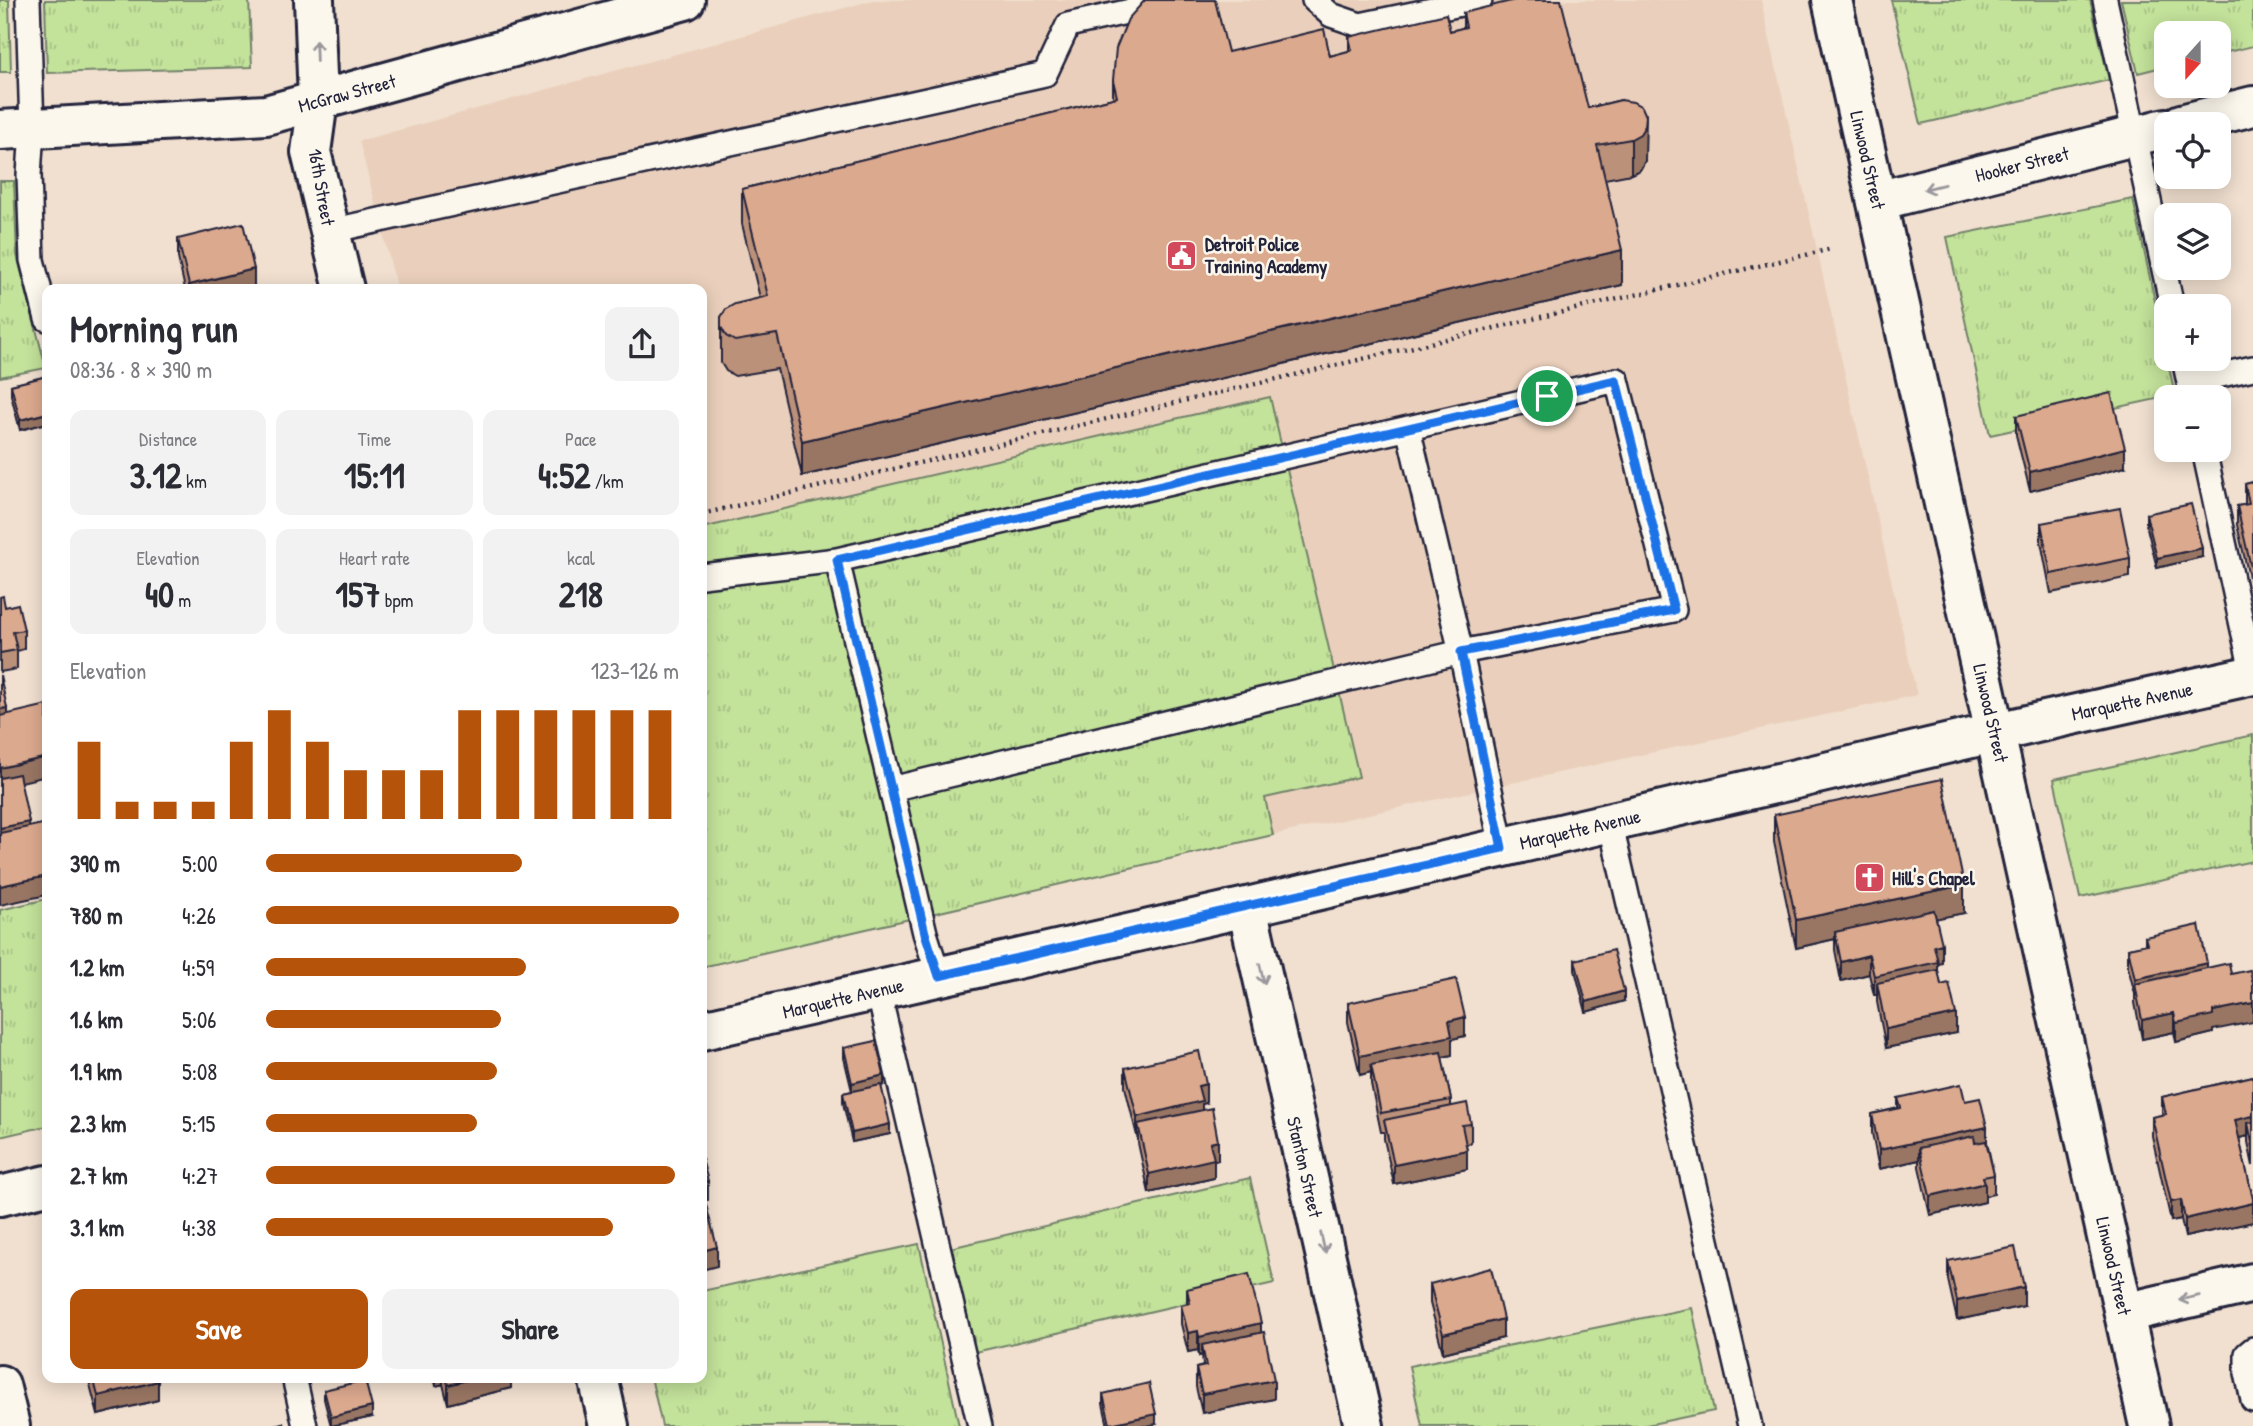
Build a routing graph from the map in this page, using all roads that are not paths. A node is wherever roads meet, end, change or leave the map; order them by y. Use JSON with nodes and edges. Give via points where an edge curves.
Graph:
{"nodes":[{"id":1,"x":28,"y":0,"type":"edge"},
{"id":2,"x":314,"y":0,"type":"edge"},
{"id":3,"x":1180,"y":0,"type":"edge"},
{"id":4,"x":1314,"y":0,"type":"edge"},
{"id":5,"x":1480,"y":0,"type":"edge"},
{"id":6,"x":1832,"y":0,"type":"edge"},
{"id":7,"x":2105,"y":0,"type":"edge"},
{"id":8,"x":669,"y":2,"type":"edge"},
{"id":9,"x":318,"y":101,"type":"junction"},
{"id":10,"x":2253,"y":106,"type":"edge"},
{"id":11,"x":2229,"y":112,"type":"edge"},
{"id":12,"x":16,"y":129,"type":"edge"},
{"id":13,"x":2150,"y":132,"type":"edge"},
{"id":14,"x":1877,"y":201,"type":"junction"},
{"id":15,"x":330,"y":231,"type":"junction"},
{"id":16,"x":343,"y":284,"type":"edge"},
{"id":17,"x":2170,"y":294,"type":"edge"},
{"id":18,"x":42,"y":299,"type":"edge"},
{"id":19,"x":2253,"y":368,"type":"edge"},
{"id":20,"x":2202,"y":385,"type":"edge"},
{"id":21,"x":1408,"y":428,"type":"junction"},
{"id":22,"x":2207,"y":462,"type":"edge"},
{"id":23,"x":837,"y":560,"type":"junction"},
{"id":24,"x":707,"y":575,"type":"edge"},
{"id":25,"x":1461,"y":652,"type":"junction"},
{"id":26,"x":2253,"y":675,"type":"edge"},
{"id":27,"x":1995,"y":734,"type":"junction"},
{"id":28,"x":891,"y":789,"type":"junction"},
{"id":29,"x":1610,"y":822,"type":"junction"},
{"id":30,"x":1502,"y":848,"type":"junction"},
{"id":31,"x":1247,"y":907,"type":"junction"},
{"id":32,"x":939,"y":976,"type":"junction"},
{"id":33,"x":878,"y":990,"type":"junction"},
{"id":34,"x":707,"y":1029,"type":"edge"},
{"id":35,"x":42,"y":1186,"type":"edge"},
{"id":36,"x":0,"y":1196,"type":"edge"},
{"id":37,"x":2253,"y":1283,"type":"edge"},
{"id":38,"x":2124,"y":1313,"type":"junction"},
{"id":39,"x":2253,"y":1349,"type":"edge"},
{"id":40,"x":295,"y":1383,"type":"edge"},
{"id":41,"x":599,"y":1383,"type":"edge"},
{"id":42,"x":0,"y":1385,"type":"edge"},
{"id":43,"x":2253,"y":1400,"type":"edge"},
{"id":44,"x":10,"y":1426,"type":"edge"},
{"id":45,"x":305,"y":1426,"type":"edge"},
{"id":46,"x":610,"y":1426,"type":"edge"},
{"id":47,"x":980,"y":1426,"type":"edge"},
{"id":48,"x":1364,"y":1426,"type":"edge"},
{"id":49,"x":1750,"y":1426,"type":"edge"},
{"id":50,"x":2149,"y":1426,"type":"edge"}],
"edges":[{"from":1,"to":12,"type":"lane"},
{"from":9,"to":2,"type":"street","name":"16th Street","one_way":true},
{"from":3,"to":15,"type":"lane","via":[[1068,25],[1045,74]]},
{"from":4,"to":5,"type":"lane","via":[[1331,15],[1360,25]]},
{"from":6,"to":14,"type":"street","name":"Linwood Street"},
{"from":7,"to":13,"type":"lane"},
{"from":8,"to":9,"type":"street","name":"McGraw Street"},
{"from":9,"to":12,"type":"street","name":"McGraw Street","via":[[266,115]]},
{"from":9,"to":15,"type":"street","name":"16th Street","via":[[312,152]]},
{"from":10,"to":11,"type":"street"},
{"from":12,"to":18,"type":"lane","via":[[29,176],[32,260]]},
{"from":13,"to":14,"type":"street","name":"Hooker Street","one_way":true},
{"from":13,"to":17,"type":"lane"},
{"from":14,"to":27,"type":"street","name":"Linwood Street"},
{"from":15,"to":16,"type":"street","name":"16th Street"},
{"from":19,"to":20,"type":"lane"},
{"from":21,"to":23,"type":"lane"},
{"from":21,"to":25,"type":"lane"},
{"from":21,"to":25,"type":"lane","via":[[1616,380],[1674,610]]},
{"from":22,"to":26,"type":"lane"},
{"from":23,"to":24,"type":"lane"},
{"from":23,"to":28,"type":"lane"},
{"from":25,"to":28,"type":"lane"},
{"from":25,"to":30,"type":"lane"},
{"from":26,"to":27,"type":"street","name":"Marquette Avenue"},
{"from":27,"to":29,"type":"street","name":"Marquette Avenue"},
{"from":27,"to":38,"type":"street","name":"Linwood Street"},
{"from":28,"to":32,"type":"lane"},
{"from":29,"to":30,"type":"street","name":"Marquette Avenue"},
{"from":29,"to":49,"type":"lane"},
{"from":30,"to":31,"type":"street","name":"Marquette Avenue"},
{"from":31,"to":32,"type":"street","name":"Marquette Avenue"},
{"from":31,"to":48,"type":"street","name":"Stanton Street","one_way":true},
{"from":32,"to":33,"type":"street","name":"Marquette Avenue"},
{"from":33,"to":34,"type":"street","name":"Marquette Avenue"},
{"from":33,"to":47,"type":"lane"},
{"from":35,"to":36,"type":"street"},
{"from":37,"to":38,"type":"street","one_way":true},
{"from":38,"to":50,"type":"street","name":"Linwood Street"},
{"from":39,"to":43,"type":"lane","via":[[2247,1354]]},
{"from":40,"to":45,"type":"lane"},
{"from":41,"to":46,"type":"street"},
{"from":42,"to":44,"type":"street"}]}
